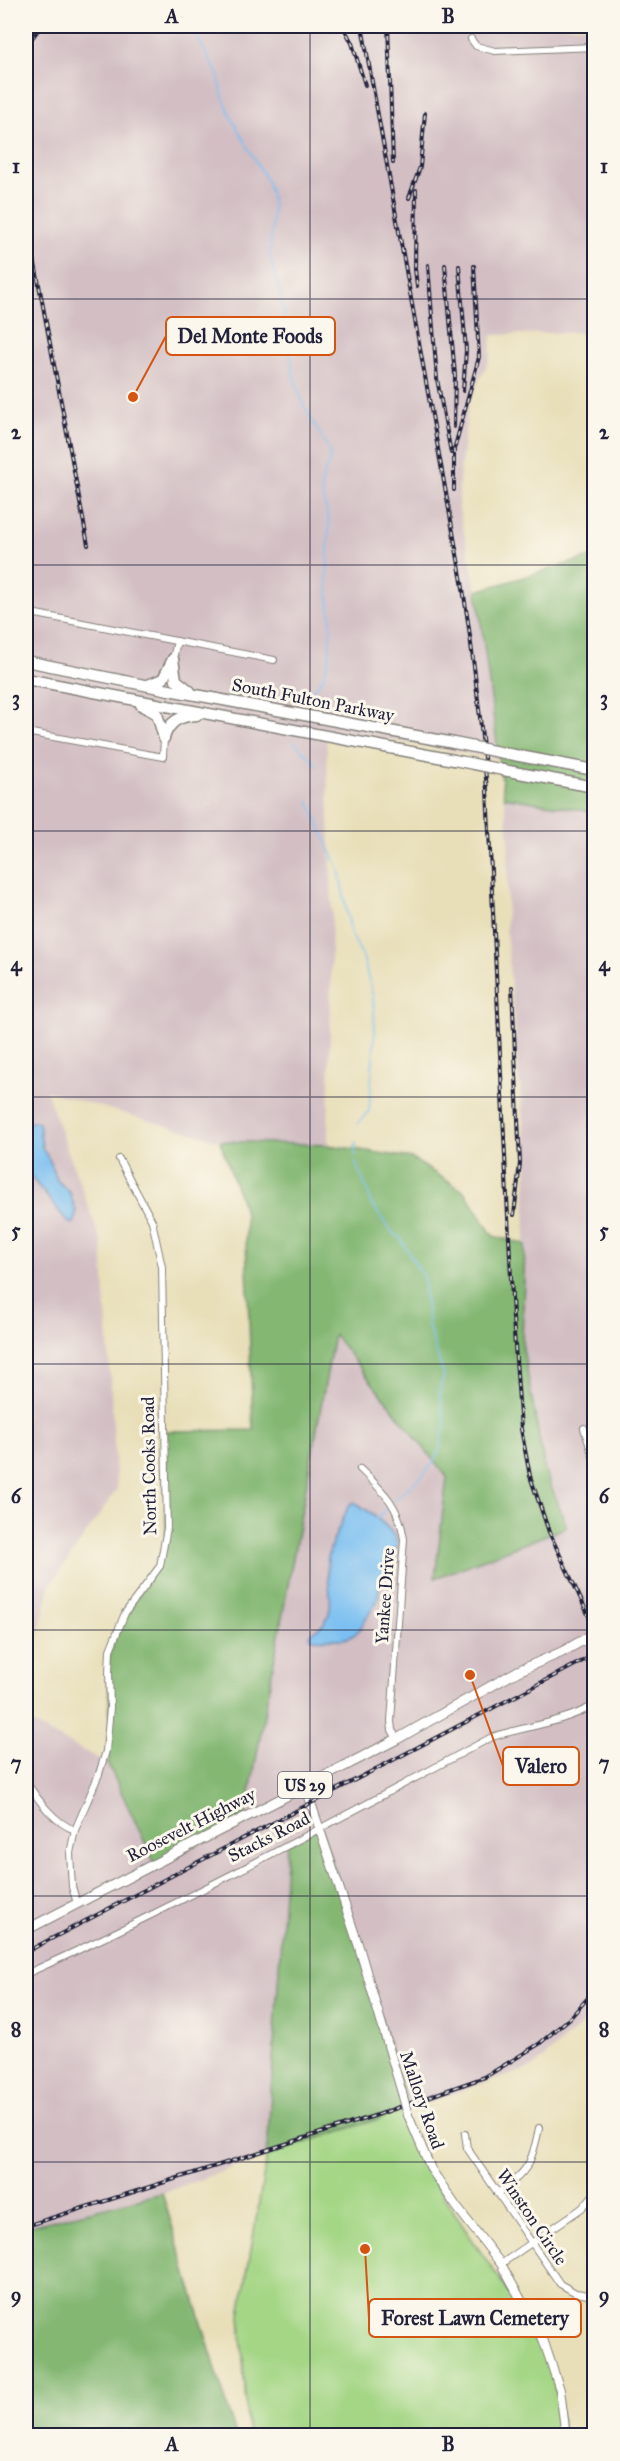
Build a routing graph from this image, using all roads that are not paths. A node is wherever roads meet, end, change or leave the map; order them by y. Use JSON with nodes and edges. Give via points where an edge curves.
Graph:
{"nodes":[{"id":1,"x":471,"y":39,"type":"dead end"},
{"id":2,"x":594,"y":46,"type":"edge"},
{"id":3,"x":26,"y":612,"type":"edge"},
{"id":4,"x":177,"y":641,"type":"junction"},
{"id":5,"x":174,"y":659,"type":"junction"},
{"id":6,"x":274,"y":660,"type":"dead end"},
{"id":7,"x":26,"y":661,"type":"edge"},
{"id":8,"x":26,"y":679,"type":"edge"},
{"id":9,"x":144,"y":685,"type":"junction"},
{"id":10,"x":195,"y":694,"type":"junction"},
{"id":11,"x":115,"y":695,"type":"junction"},
{"id":12,"x":214,"y":715,"type":"junction"},
{"id":13,"x":26,"y":732,"type":"edge"},
{"id":14,"x":164,"y":738,"type":"junction"},
{"id":15,"x":594,"y":770,"type":"edge"},
{"id":16,"x":594,"y":787,"type":"edge"},
{"id":17,"x":119,"y":1159,"type":"dead end"},
{"id":18,"x":584,"y":1428,"type":"dead end"},
{"id":19,"x":594,"y":1459,"type":"edge"},
{"id":20,"x":360,"y":1469,"type":"dead end"},
{"id":21,"x":594,"y":1634,"type":"edge"},
{"id":22,"x":594,"y":1705,"type":"edge"},
{"id":23,"x":397,"y":1739,"type":"junction"},
{"id":24,"x":26,"y":1782,"type":"edge"},
{"id":25,"x":304,"y":1785,"type":"junction"},
{"id":26,"x":320,"y":1828,"type":"junction"},
{"id":27,"x":75,"y":1830,"type":"junction"},
{"id":28,"x":77,"y":1903,"type":"junction"},
{"id":29,"x":26,"y":1930,"type":"edge"},
{"id":30,"x":26,"y":1974,"type":"edge"},
{"id":31,"x":539,"y":2128,"type":"dead end"},
{"id":32,"x":465,"y":2134,"type":"dead end"},
{"id":33,"x":497,"y":2193,"type":"junction"},
{"id":34,"x":594,"y":2194,"type":"edge"},
{"id":35,"x":531,"y":2243,"type":"junction"},
{"id":36,"x":501,"y":2264,"type":"junction"},
{"id":37,"x":594,"y":2296,"type":"edge"},
{"id":38,"x":566,"y":2436,"type":"edge"}],
"edges":[{"from":1,"to":2,"type":"street","via":[[476,46],[495,51]]},
{"from":3,"to":4,"type":"street"},
{"from":4,"to":5,"type":"street"},
{"from":4,"to":6,"type":"street"},
{"from":5,"to":9,"type":"highway","via":[[163,679]]},
{"from":5,"to":10,"type":"highway","via":[[177,682]]},
{"from":7,"to":9,"type":"highway","name":"South Fulton Parkway"},
{"from":8,"to":11,"type":"highway","name":"South Fulton Parkway"},
{"from":9,"to":10,"type":"highway","name":"South Fulton Parkway"},
{"from":10,"to":15,"type":"highway","name":"South Fulton Parkway","bridge":true},
{"from":11,"to":12,"type":"highway","name":"South Fulton Parkway"},
{"from":11,"to":14,"type":"highway","via":[[154,711],[161,721]]},
{"from":12,"to":14,"type":"highway","via":[[179,718],[169,725]]},
{"from":12,"to":16,"type":"highway","name":"South Fulton Parkway","bridge":true},
{"from":13,"to":14,"type":"street","via":[[163,757]]},
{"from":17,"to":27,"type":"street","name":"North Cooks Road","via":[[152,1221],[162,1267],[166,1542],[160,1566],[125,1613],[114,1638],[105,1751]]},
{"from":18,"to":19,"type":"street"},
{"from":20,"to":23,"type":"street","name":"Yankee Drive","via":[[396,1508],[404,1539],[391,1721]]},
{"from":21,"to":23,"type":"main road","name":"Roosevelt Highway","number":"US 29","via":[[518,1671]]},
{"from":22,"to":26,"type":"street","name":"Stacks Road","via":[[565,1719],[492,1737]]},
{"from":23,"to":25,"type":"main road","name":"Roosevelt Highway","number":"US 29"},
{"from":24,"to":27,"type":"street","via":[[62,1824]]},
{"from":25,"to":26,"type":"street","name":"Mallory Road"},
{"from":25,"to":28,"type":"main road","name":"Roosevelt Highway","number":"US 29"},
{"from":26,"to":30,"type":"street","name":"Stacks Road"},
{"from":26,"to":36,"type":"street","name":"Mallory Road","bridge":true,"via":[[408,2115],[431,2169]]},
{"from":27,"to":28,"type":"street","name":"North Cooks Road","via":[[70,1869]]},
{"from":28,"to":29,"type":"main road","name":"Roosevelt Highway","number":"US 29"},
{"from":31,"to":33,"type":"street","via":[[531,2163]]},
{"from":32,"to":33,"type":"street","name":"Winston Circle","via":[[467,2148]]},
{"from":33,"to":35,"type":"street","name":"Winston Circle"},
{"from":34,"to":35,"type":"street","via":[[582,2208]]},
{"from":35,"to":36,"type":"street"},
{"from":35,"to":37,"type":"street","name":"Winston Circle","via":[[560,2284],[576,2293]]},
{"from":36,"to":38,"type":"street","name":"Mallory Road","via":[[543,2339],[555,2370]]}]}
